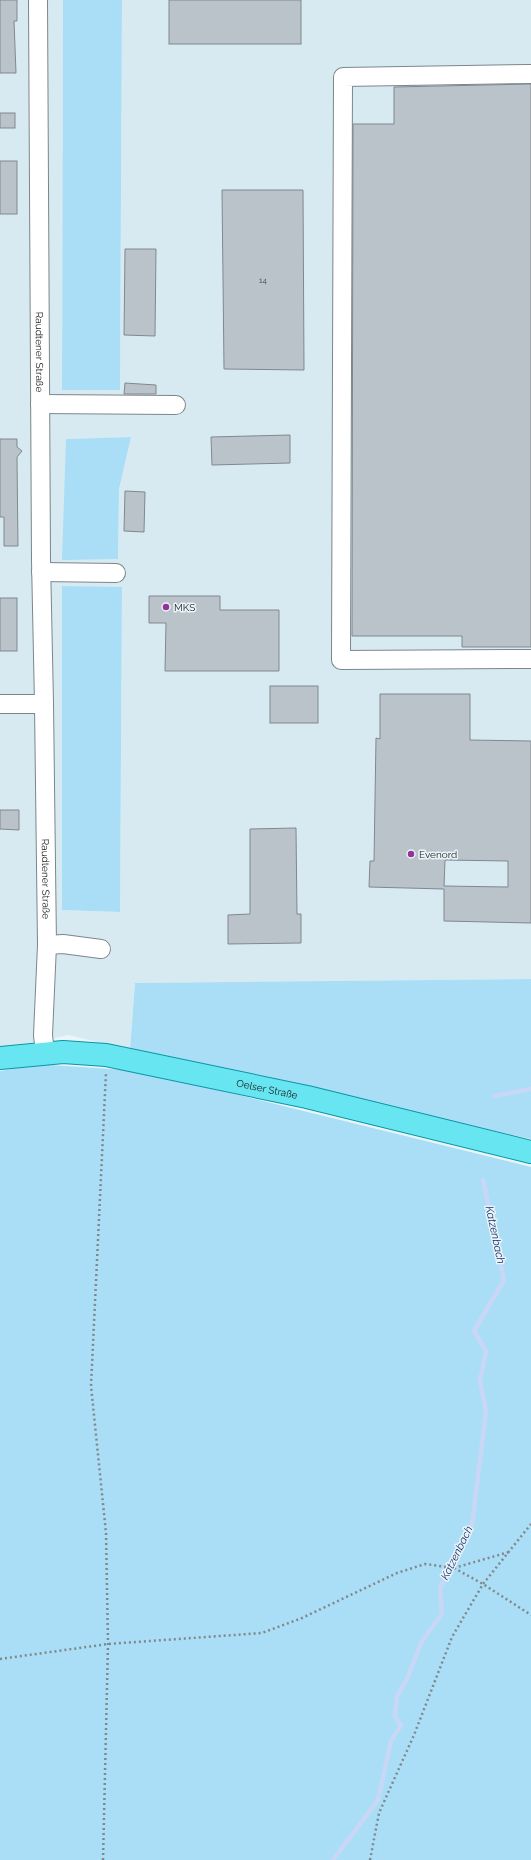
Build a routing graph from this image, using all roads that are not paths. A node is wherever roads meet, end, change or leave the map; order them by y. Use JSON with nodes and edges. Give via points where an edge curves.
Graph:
{"nodes":[{"id":1,"x":38,"y":0,"type":"edge"},
{"id":2,"x":531,"y":74,"type":"edge"},
{"id":3,"x":40,"y":404,"type":"junction"},
{"id":4,"x":176,"y":404,"type":"dead end"},
{"id":5,"x":41,"y":572,"type":"junction"},
{"id":6,"x":116,"y":573,"type":"dead end"},
{"id":7,"x":531,"y":659,"type":"edge"},
{"id":8,"x":0,"y":704,"type":"edge"},
{"id":9,"x":44,"y":704,"type":"junction"},
{"id":10,"x":47,"y":945,"type":"junction"},
{"id":11,"x":101,"y":949,"type":"dead end"},
{"id":12,"x":46,"y":1054,"type":"junction"},
{"id":13,"x":0,"y":1058,"type":"edge"},
{"id":14,"x":531,"y":1152,"type":"edge"}],
"edges":[{"from":1,"to":3,"type":"street","name":"Raudtener Straße"},
{"from":2,"to":7,"type":"street","via":[[343,77],[341,660]]},
{"from":3,"to":4,"type":"street"},
{"from":3,"to":5,"type":"street","name":"Raudtener Straße"},
{"from":5,"to":6,"type":"street"},
{"from":5,"to":9,"type":"street","name":"Raudtener Straße"},
{"from":8,"to":9,"type":"street"},
{"from":9,"to":10,"type":"street","name":"Raudtener Straße"},
{"from":10,"to":11,"type":"street","via":[[63,944]]},
{"from":10,"to":12,"type":"street","name":"Raudtener Straße","via":[[43,1035]]},
{"from":12,"to":13,"type":"main road","name":"Oelser Straße"},
{"from":12,"to":14,"type":"main road","name":"Oelser Straße","via":[[83,1053],[106,1056],[307,1098]]}]}
